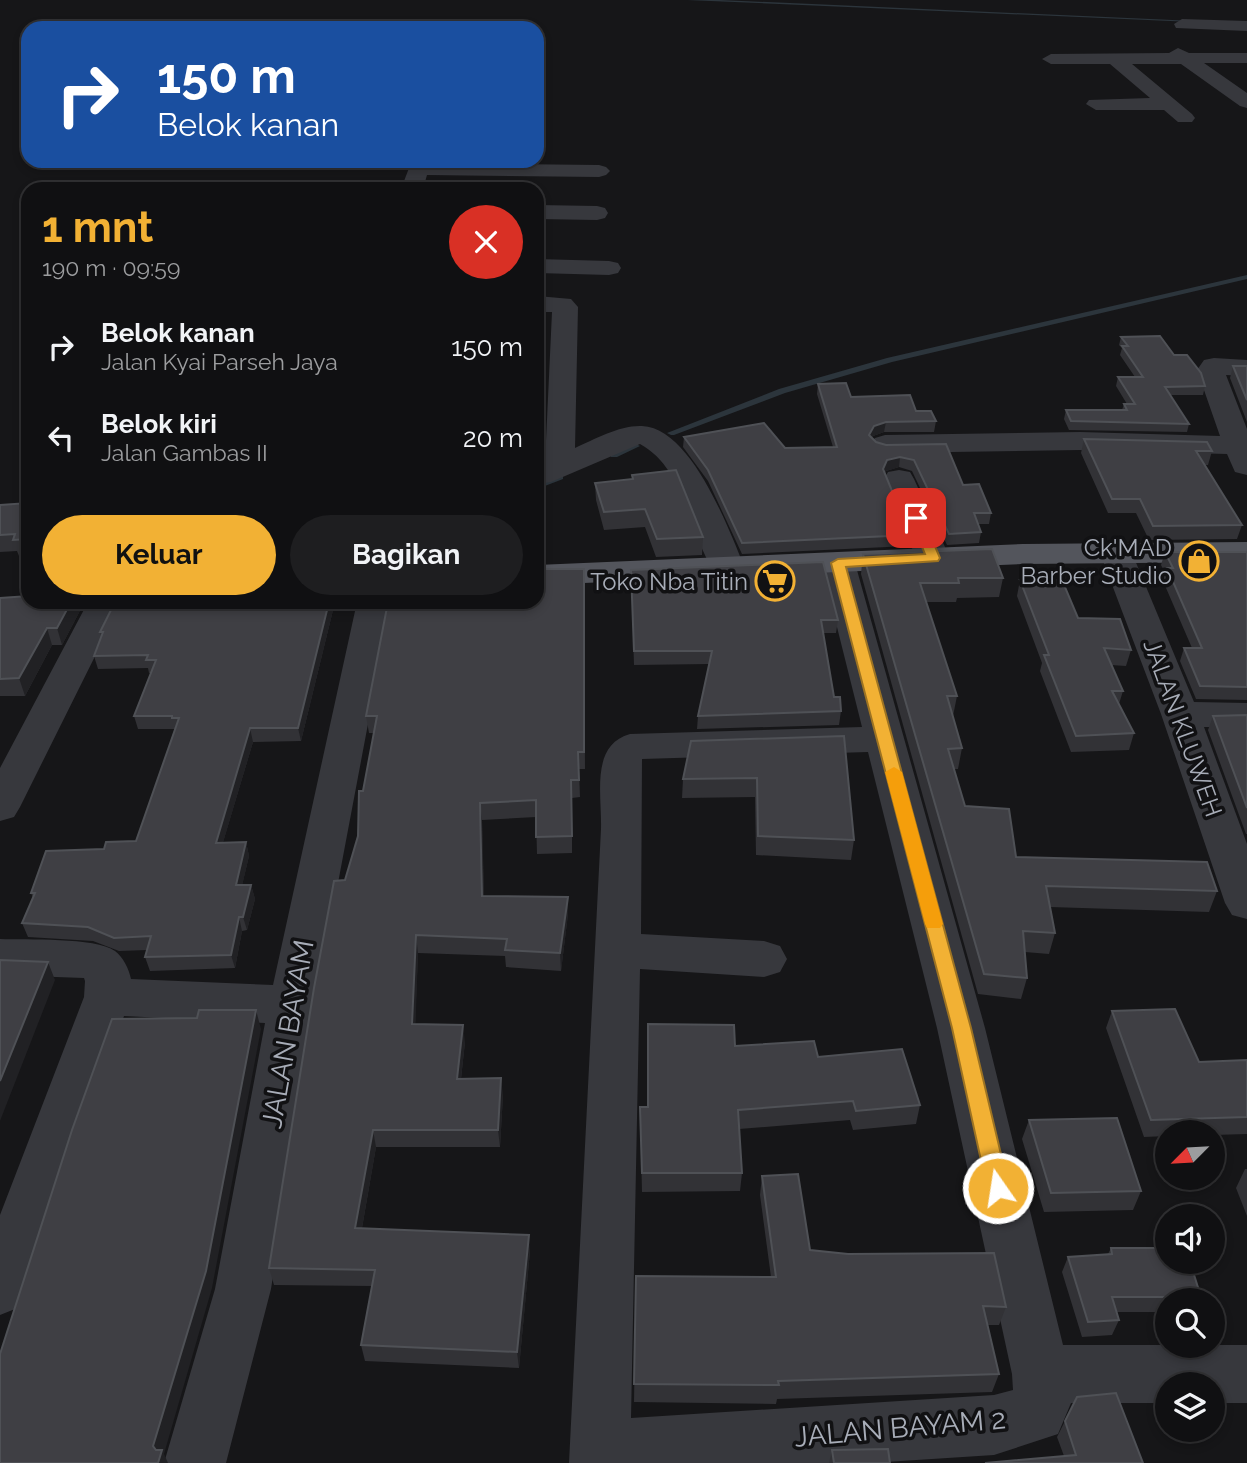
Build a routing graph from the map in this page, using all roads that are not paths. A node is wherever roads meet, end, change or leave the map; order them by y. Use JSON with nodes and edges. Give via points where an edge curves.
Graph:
{"nodes":[{"id":1,"x":1195,"y":6,"type":"dead end"},
{"id":2,"x":1182,"y":24,"type":"dead end"},
{"id":3,"x":1222,"y":25,"type":"junction"},
{"id":4,"x":1247,"y":26,"type":"edge"},
{"id":5,"x":1166,"y":43,"type":"dead end"},
{"id":6,"x":1114,"y":58,"type":"junction"},
{"id":7,"x":1183,"y":58,"type":"junction"},
{"id":8,"x":1247,"y":58,"type":"edge"},
{"id":9,"x":1051,"y":59,"type":"dead end"},
{"id":10,"x":1139,"y":80,"type":"junction"},
{"id":11,"x":1112,"y":81,"type":"dead end"},
{"id":12,"x":1247,"y":102,"type":"edge"},
{"id":13,"x":1096,"y":104,"type":"dead end"},
{"id":14,"x":1168,"y":104,"type":"junction"},
{"id":15,"x":1185,"y":118,"type":"dead end"},
{"id":16,"x":599,"y":171,"type":"dead end"},
{"id":17,"x":414,"y":182,"type":"edge"},
{"id":18,"x":544,"y":212,"type":"edge"},
{"id":19,"x":597,"y":213,"type":"dead end"},
{"id":20,"x":544,"y":266,"type":"edge"},
{"id":21,"x":609,"y":268,"type":"dead end"},
{"id":22,"x":544,"y":304,"type":"edge"},
{"id":23,"x":1247,"y":368,"type":"edge"},
{"id":24,"x":885,"y":444,"type":"edge"},
{"id":25,"x":1243,"y":457,"type":"edge"},
{"id":26,"x":549,"y":472,"type":"edge"},
{"id":27,"x":900,"y":479,"type":"dead end"},
{"id":28,"x":1247,"y":552,"type":"edge"},
{"id":29,"x":1116,"y":553,"type":"junction"},
{"id":30,"x":933,"y":558,"type":"junction"},
{"id":31,"x":838,"y":563,"type":"junction"},
{"id":32,"x":727,"y":566,"type":"junction"},
{"id":33,"x":544,"y":575,"type":"edge"},
{"id":34,"x":101,"y":609,"type":"edge"},
{"id":35,"x":373,"y":609,"type":"edge"},
{"id":36,"x":1180,"y":714,"type":"junction"},
{"id":37,"x":1247,"y":715,"type":"edge"},
{"id":38,"x":885,"y":739,"type":"junction"},
{"id":39,"x":0,"y":807,"type":"edge"},
{"id":40,"x":1247,"y":903,"type":"edge"},
{"id":41,"x":618,"y":950,"type":"junction"},
{"id":42,"x":0,"y":957,"type":"edge"},
{"id":43,"x":764,"y":959,"type":"dead end"},
{"id":44,"x":107,"y":997,"type":"junction"},
{"id":45,"x":292,"y":1004,"type":"junction"},
{"id":46,"x":0,"y":1288,"type":"edge"},
{"id":47,"x":1041,"y":1374,"type":"junction"},
{"id":48,"x":1247,"y":1374,"type":"edge"},
{"id":49,"x":600,"y":1456,"type":"edge"},
{"id":50,"x":195,"y":1463,"type":"edge"}],
"edges":[{"from":1,"to":3,"type":"street"},
{"from":2,"to":3,"type":"street"},
{"from":3,"to":4,"type":"street"},
{"from":5,"to":7,"type":"street"},
{"from":6,"to":7,"type":"street"},
{"from":6,"to":9,"type":"street"},
{"from":6,"to":10,"type":"street"},
{"from":7,"to":8,"type":"street"},
{"from":7,"to":12,"type":"street"},
{"from":10,"to":11,"type":"street"},
{"from":10,"to":14,"type":"street"},
{"from":13,"to":14,"type":"street"},
{"from":14,"to":15,"type":"street"},
{"from":16,"to":17,"type":"street","via":[[425,169],[416,172]]},
{"from":18,"to":19,"type":"street"},
{"from":20,"to":21,"type":"street"},
{"from":22,"to":26,"type":"street","via":[[565,307]]},
{"from":23,"to":25,"type":"street","via":[[1214,366],[1211,370]]},
{"from":24,"to":25,"type":"street","via":[[1080,441]]},
{"from":26,"to":32,"type":"street","via":[[619,441],[646,435],[661,445],[689,481]]},
{"from":27,"to":30,"type":"street"},
{"from":28,"to":29,"type":"main road"},
{"from":29,"to":30,"type":"main road"},
{"from":29,"to":36,"type":"street","name":"JALAN KLUWEH"},
{"from":30,"to":31,"type":"main road"},
{"from":31,"to":32,"type":"main road"},
{"from":31,"to":38,"type":"street","name":"JALAN BAYAM 2"},
{"from":32,"to":33,"type":"main road"},
{"from":34,"to":39,"type":"street"},
{"from":35,"to":45,"type":"street","name":"JALAN BAYAM"},
{"from":36,"to":37,"type":"street"},
{"from":36,"to":40,"type":"street","name":"JALAN KLUWEH"},
{"from":38,"to":41,"type":"street","via":[[630,747],[622,756],[620,773]]},
{"from":38,"to":47,"type":"street","name":"JALAN BAYAM 2","via":[[961,1028]]},
{"from":41,"to":43,"type":"street"},
{"from":41,"to":49,"type":"street"},
{"from":42,"to":44,"type":"street","via":[[94,961],[109,975]]},
{"from":44,"to":45,"type":"street"},
{"from":44,"to":46,"type":"street"},
{"from":45,"to":50,"type":"street","name":"JALAN BAYAM","via":[[243,1289]]},
{"from":47,"to":48,"type":"street"},
{"from":47,"to":49,"type":"street","name":"JALAN BAYAM 2","via":[[1043,1400],[1037,1413],[994,1425]]}]}
